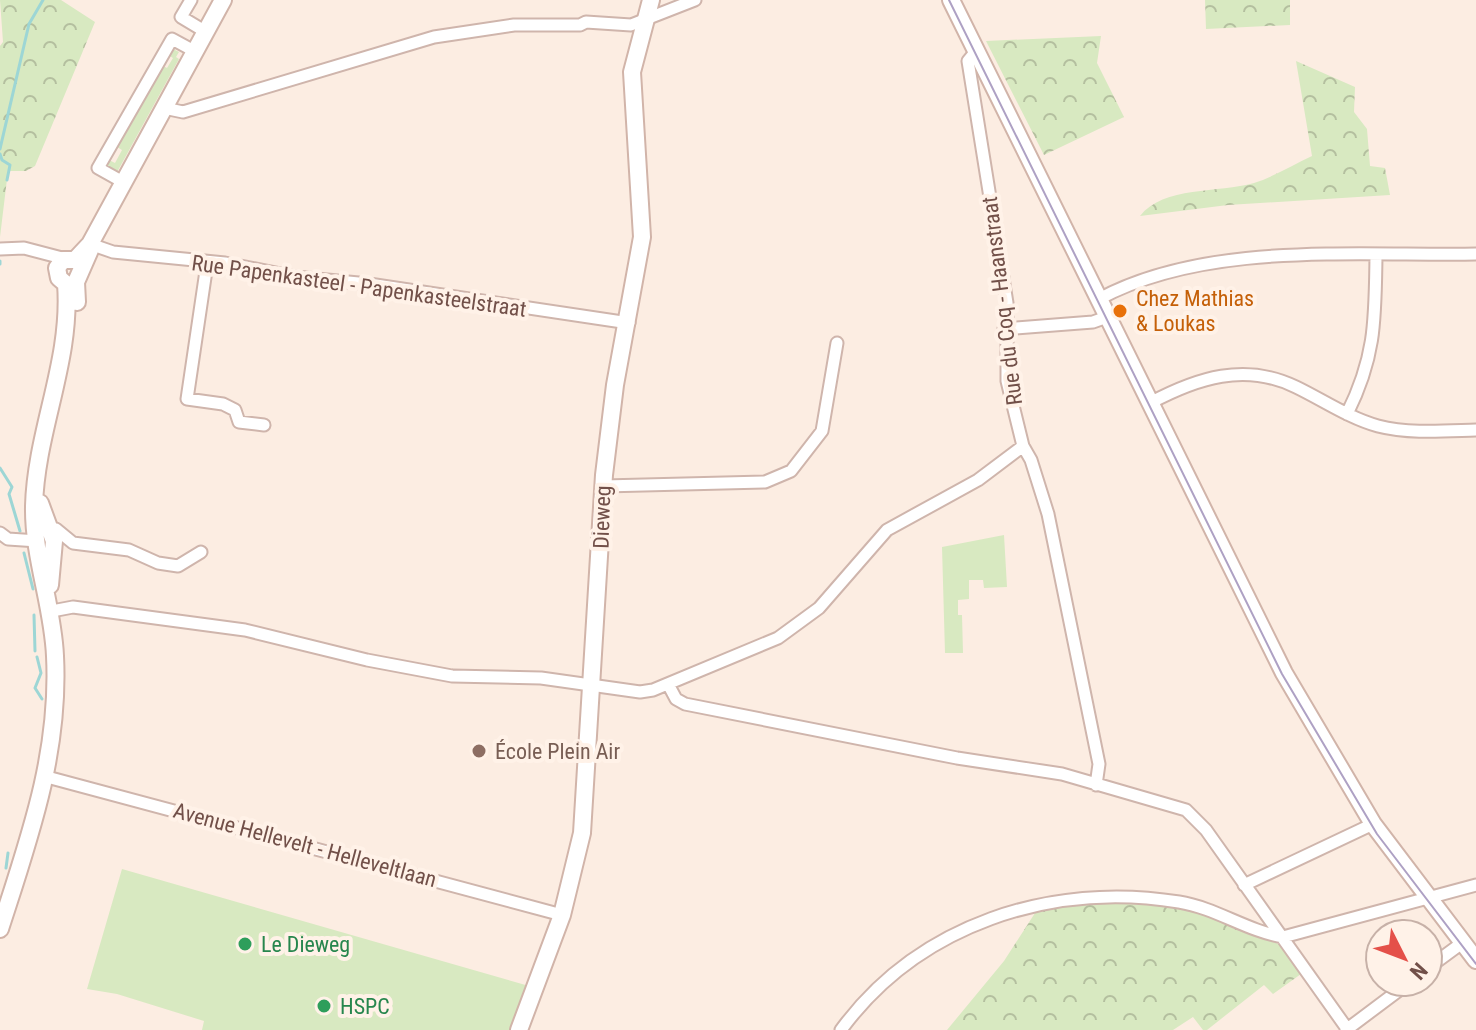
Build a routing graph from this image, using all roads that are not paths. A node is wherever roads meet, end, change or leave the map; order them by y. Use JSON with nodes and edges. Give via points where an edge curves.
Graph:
{"nodes":[{"id":1,"x":191,"y":0,"type":"edge"},
{"id":2,"x":223,"y":0,"type":"edge"},
{"id":3,"x":651,"y":0,"type":"edge"},
{"id":4,"x":695,"y":0,"type":"edge"},
{"id":5,"x":951,"y":0,"type":"edge"},
{"id":6,"x":644,"y":21,"type":"junction"},
{"id":7,"x":206,"y":32,"type":"junction"},
{"id":8,"x":977,"y":50,"type":"junction"},
{"id":9,"x":196,"y":52,"type":"junction"},
{"id":10,"x":164,"y":108,"type":"junction"},
{"id":11,"x":123,"y":182,"type":"junction"},
{"id":12,"x":90,"y":244,"type":"junction"},
{"id":13,"x":0,"y":249,"type":"edge"},
{"id":14,"x":1476,"y":254,"type":"edge"},
{"id":15,"x":1376,"y":256,"type":"junction"},
{"id":16,"x":207,"y":264,"type":"junction"},
{"id":17,"x":70,"y":270,"type":"junction"},
{"id":18,"x":1099,"y":299,"type":"junction"},
{"id":19,"x":1107,"y":317,"type":"junction"},
{"id":20,"x":629,"y":323,"type":"junction"},
{"id":21,"x":1004,"y":329,"type":"junction"},
{"id":22,"x":837,"y":343,"type":"dead end"},
{"id":23,"x":1150,"y":403,"type":"junction"},
{"id":24,"x":1347,"y":414,"type":"junction"},
{"id":25,"x":264,"y":425,"type":"dead end"},
{"id":26,"x":1476,"y":430,"type":"edge"},
{"id":27,"x":1023,"y":446,"type":"junction"},
{"id":28,"x":604,"y":486,"type":"junction"},
{"id":29,"x":0,"y":533,"type":"edge"},
{"id":30,"x":44,"y":541,"type":"junction"},
{"id":31,"x":73,"y":543,"type":"junction"},
{"id":32,"x":201,"y":552,"type":"dead end"},
{"id":33,"x":50,"y":603,"type":"junction"},
{"id":34,"x":594,"y":683,"type":"junction"},
{"id":35,"x":668,"y":684,"type":"junction"},
{"id":36,"x":47,"y":777,"type":"junction"},
{"id":37,"x":1096,"y":785,"type":"junction"},
{"id":38,"x":1373,"y":824,"type":"junction"},
{"id":39,"x":1244,"y":885,"type":"junction"},
{"id":40,"x":1476,"y":885,"type":"edge"},
{"id":41,"x":1426,"y":898,"type":"junction"},
{"id":42,"x":562,"y":915,"type":"junction"},
{"id":43,"x":0,"y":929,"type":"edge"},
{"id":44,"x":1283,"y":937,"type":"junction"},
{"id":45,"x":1462,"y":943,"type":"junction"},
{"id":46,"x":1444,"y":956,"type":"edge"},
{"id":47,"x":1476,"y":960,"type":"edge"},
{"id":48,"x":1389,"y":998,"type":"edge"},
{"id":49,"x":519,"y":1030,"type":"edge"},
{"id":50,"x":841,"y":1030,"type":"edge"},
{"id":51,"x":1347,"y":1030,"type":"edge"}],
"edges":[{"from":1,"to":7,"type":"street","via":[[181,17]]},
{"from":2,"to":7,"type":"main road"},
{"from":3,"to":6,"type":"main road","name":"Dieweg"},
{"from":4,"to":6,"type":"street"},
{"from":5,"to":8,"type":"main road"},
{"from":6,"to":10,"type":"street","via":[[514,25],[434,37],[183,112]]},
{"from":6,"to":20,"type":"main road","name":"Dieweg","via":[[632,72],[642,217]]},
{"from":7,"to":9,"type":"main road"},
{"from":8,"to":18,"type":"main road"},
{"from":8,"to":21,"type":"street","name":"Rue du Coq - Haanstraat","via":[[968,61],[1007,303]]},
{"from":9,"to":10,"type":"main road"},
{"from":9,"to":11,"type":"street","via":[[172,39],[126,116],[98,168]]},
{"from":10,"to":11,"type":"main road"},
{"from":11,"to":12,"type":"main road"},
{"from":12,"to":16,"type":"street","name":"Rue Papenkasteel - Papenkasteelstraat","via":[[113,252]]},
{"from":12,"to":17,"type":"main road"},
{"from":13,"to":17,"type":"street","via":[[24,248]]},
{"from":14,"to":15,"type":"street"},
{"from":15,"to":18,"type":"street","via":[[1220,260],[1149,278]]},
{"from":15,"to":24,"type":"street","via":[[1368,368]]},
{"from":16,"to":20,"type":"street","name":"Rue Papenkasteel - Papenkasteelstraat"},
{"from":16,"to":25,"type":"street","via":[[187,399],[223,404],[235,410],[239,422]]},
{"from":17,"to":30,"type":"main road","via":[[62,366],[40,458],[37,493]]},
{"from":18,"to":19,"type":"main road"},
{"from":19,"to":21,"type":"street"},
{"from":19,"to":23,"type":"main road"},
{"from":20,"to":28,"type":"main road","name":"Dieweg","via":[[615,385]]},
{"from":21,"to":27,"type":"street","name":"Rue du Coq - Haanstraat","via":[[1007,381]]},
{"from":22,"to":28,"type":"street","via":[[822,431],[791,471],[765,482]]},
{"from":23,"to":24,"type":"street","via":[[1211,377],[1250,374],[1293,385]]},
{"from":23,"to":38,"type":"main road","via":[[1284,673]]},
{"from":24,"to":26,"type":"street","via":[[1403,430]]},
{"from":27,"to":35,"type":"street","via":[[978,480],[887,530],[800,623],[754,650]]},
{"from":27,"to":37,"type":"street","name":"Rue du Coq - Haanstraat","via":[[1048,514],[1099,764]]},
{"from":28,"to":34,"type":"main road","name":"Dieweg"},
{"from":29,"to":30,"type":"street","via":[[8,539]]},
{"from":30,"to":31,"type":"street","via":[[65,534]]},
{"from":30,"to":31,"type":"street","via":[[63,552]]},
{"from":30,"to":33,"type":"main road"},
{"from":31,"to":32,"type":"street","via":[[129,550],[178,566]]},
{"from":33,"to":34,"type":"street","via":[[245,630],[452,676]]},
{"from":33,"to":36,"type":"main road","via":[[56,695]]},
{"from":34,"to":35,"type":"street","via":[[640,692]]},
{"from":34,"to":42,"type":"main road","name":"Dieweg","via":[[582,833]]},
{"from":35,"to":37,"type":"street","via":[[685,704],[1062,774]]},
{"from":36,"to":42,"type":"street","name":"Avenue Hellevelt - Helleveltlaan"},
{"from":36,"to":43,"type":"main road"},
{"from":37,"to":39,"type":"street","via":[[1186,810]]},
{"from":38,"to":39,"type":"street"},
{"from":38,"to":41,"type":"main road"},
{"from":39,"to":44,"type":"street"},
{"from":40,"to":41,"type":"street"},
{"from":41,"to":44,"type":"street"},
{"from":41,"to":45,"type":"main road"},
{"from":42,"to":49,"type":"main road","name":"Dieweg"},
{"from":44,"to":50,"type":"street","via":[[1183,902],[1149,898],[1027,907],[927,947],[889,977]]},
{"from":44,"to":51,"type":"street"},
{"from":45,"to":46,"type":"street"},
{"from":45,"to":47,"type":"main road"},
{"from":48,"to":51,"type":"street"}]}
